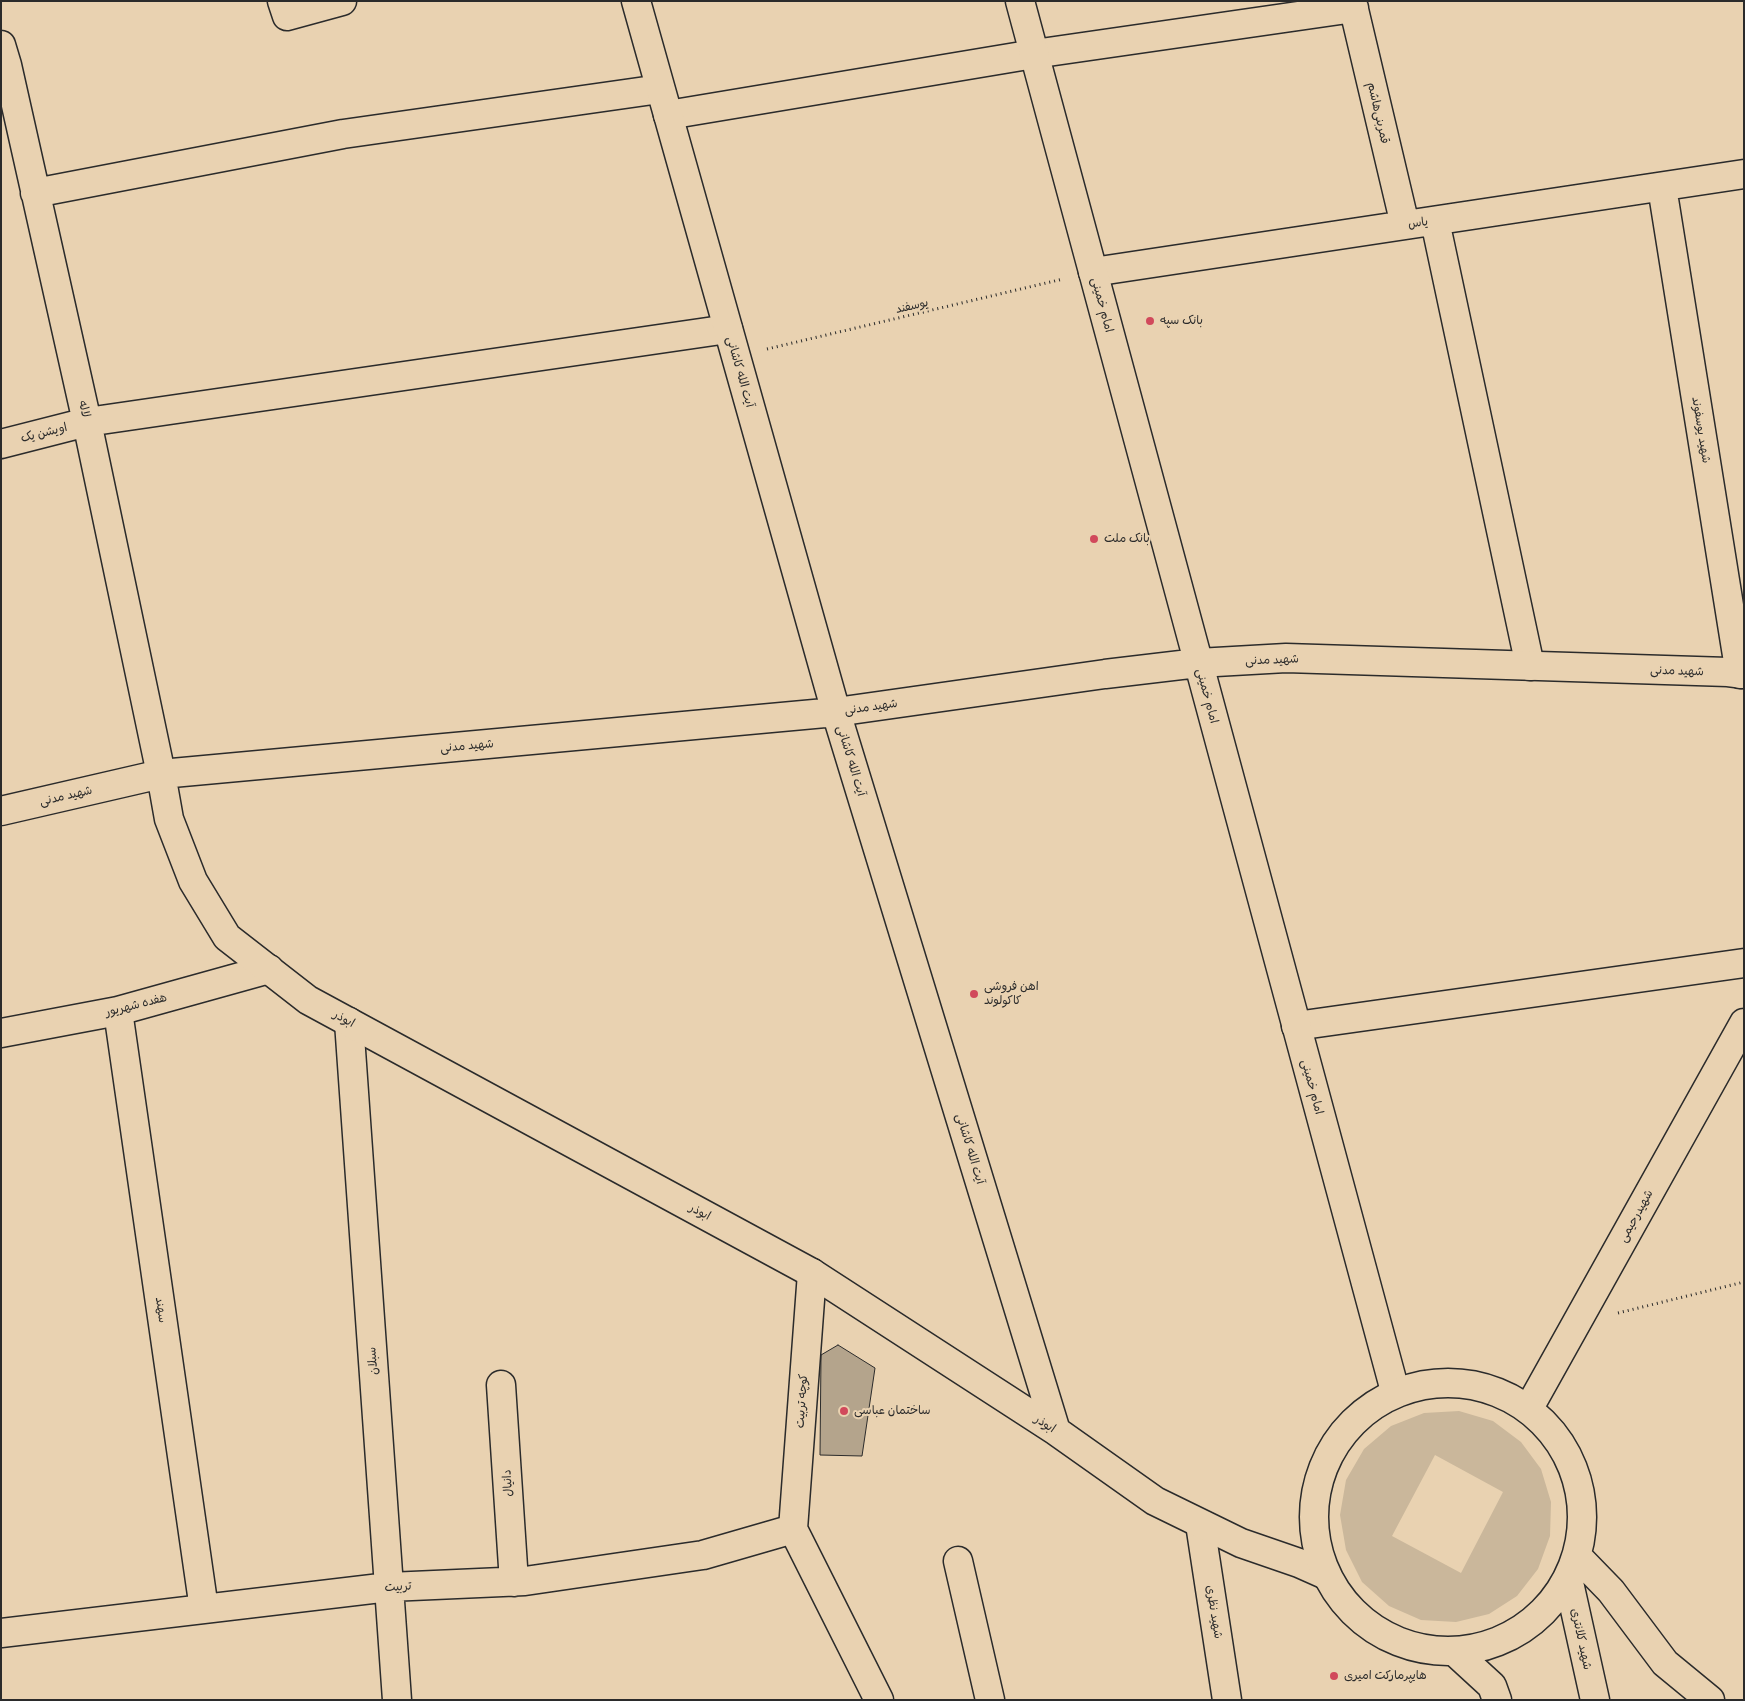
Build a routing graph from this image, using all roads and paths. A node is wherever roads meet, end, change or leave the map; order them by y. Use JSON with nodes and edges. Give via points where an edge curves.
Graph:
{"nodes":[{"id":1,"x":282,"y":1,"type":"edge"},
{"id":2,"x":342,"y":1,"type":"edge"},
{"id":3,"x":636,"y":1,"type":"edge"},
{"id":4,"x":1020,"y":1,"type":"edge"},
{"id":5,"x":1353,"y":5,"type":"edge"},
{"id":6,"x":1,"y":45,"type":"edge"},
{"id":7,"x":1034,"y":54,"type":"junction"},
{"id":8,"x":660,"y":88,"type":"junction"},
{"id":9,"x":668,"y":115,"type":"junction"},
{"id":10,"x":1744,"y":174,"type":"edge"},
{"id":11,"x":1662,"y":187,"type":"junction"},
{"id":12,"x":35,"y":193,"type":"junction"},
{"id":13,"x":1435,"y":221,"type":"junction"},
{"id":14,"x":1405,"y":225,"type":"junction"},
{"id":15,"x":1093,"y":272,"type":"junction"},
{"id":16,"x":728,"y":329,"type":"junction"},
{"id":17,"x":736,"y":356,"type":"junction"},
{"id":18,"x":87,"y":422,"type":"junction"},
{"id":19,"x":1,"y":444,"type":"edge"},
{"id":20,"x":1198,"y":663,"type":"junction"},
{"id":21,"x":1530,"y":666,"type":"junction"},
{"id":22,"x":1742,"y":674,"type":"edge"},
{"id":23,"x":836,"y":712,"type":"junction"},
{"id":24,"x":161,"y":774,"type":"junction"},
{"id":25,"x":1,"y":811,"type":"edge"},
{"id":26,"x":1744,"y":963,"type":"edge"},
{"id":27,"x":268,"y":969,"type":"junction"},
{"id":28,"x":118,"y":1011,"type":"junction"},
{"id":29,"x":349,"y":1022,"type":"junction"},
{"id":30,"x":1744,"y":1023,"type":"edge"},
{"id":31,"x":1296,"y":1026,"type":"junction"},
{"id":32,"x":1,"y":1033,"type":"edge"},
{"id":33,"x":812,"y":1273,"type":"junction"},
{"id":34,"x":1744,"y":1282,"type":"edge"},
{"id":35,"x":1576,"y":1323,"type":"junction"},
{"id":36,"x":502,"y":1385,"type":"dead end"},
{"id":37,"x":1394,"y":1391,"type":"junction"},
{"id":38,"x":1528,"y":1408,"type":"junction"},
{"id":39,"x":1056,"y":1431,"type":"junction"},
{"id":40,"x":1200,"y":1524,"type":"junction"},
{"id":41,"x":792,"y":1529,"type":"junction"},
{"id":42,"x":958,"y":1561,"type":"dead end"},
{"id":43,"x":1573,"y":1567,"type":"junction"},
{"id":44,"x":1326,"y":1575,"type":"junction"},
{"id":45,"x":514,"y":1582,"type":"junction"},
{"id":46,"x":389,"y":1587,"type":"junction"},
{"id":47,"x":204,"y":1609,"type":"junction"},
{"id":48,"x":1,"y":1633,"type":"edge"},
{"id":49,"x":1455,"y":1652,"type":"junction"},
{"id":50,"x":397,"y":1700,"type":"edge"},
{"id":51,"x":879,"y":1700,"type":"edge"},
{"id":52,"x":990,"y":1700,"type":"edge"},
{"id":53,"x":1227,"y":1700,"type":"edge"},
{"id":54,"x":1497,"y":1700,"type":"edge"},
{"id":55,"x":1595,"y":1700,"type":"edge"},
{"id":56,"x":1710,"y":1700,"type":"edge"}],
"edges":[{"from":1,"to":2,"type":"street","via":[[287,16]]},
{"from":3,"to":8,"type":"street","name":"آیت الله کاشانی"},
{"from":4,"to":7,"type":"street","name":"امام خمینی"},
{"from":5,"to":7,"type":"street"},
{"from":5,"to":14,"type":"street","name":"قمربنی‌هاشم"},
{"from":6,"to":12,"type":"street","name":"لاله"},
{"from":7,"to":9,"type":"street"},
{"from":7,"to":15,"type":"street","name":"امام خمینی"},
{"from":8,"to":9,"type":"street","name":"آیت الله کاشانی"},
{"from":8,"to":12,"type":"street","via":[[343,134]]},
{"from":9,"to":16,"type":"street","name":"آیت الله کاشانی"},
{"from":10,"to":11,"type":"street","name":"یاس"},
{"from":11,"to":13,"type":"street","name":"یاس"},
{"from":11,"to":22,"type":"street","name":"شهید یوسفوند"},
{"from":12,"to":18,"type":"street","name":"لاله"},
{"from":13,"to":14,"type":"street","name":"یاس"},
{"from":13,"to":21,"type":"street"},
{"from":14,"to":15,"type":"street","name":"یاس"},
{"from":15,"to":17,"type":"path","name":"یوسفند"},
{"from":15,"to":20,"type":"street","name":"امام خمینی"},
{"from":16,"to":17,"type":"street","name":"آیت الله کاشانی"},
{"from":16,"to":18,"type":"street","name":"اویشن یک"},
{"from":17,"to":23,"type":"street","name":"آیت الله کاشانی"},
{"from":18,"to":19,"type":"street","name":"اویشن یک"},
{"from":18,"to":24,"type":"street","name":"لاله"},
{"from":20,"to":21,"type":"street","name":"شهید مدنی","via":[[1286,658]]},
{"from":20,"to":23,"type":"street","name":"شهید مدنی"},
{"from":20,"to":31,"type":"street","name":"امام خمینی"},
{"from":21,"to":22,"type":"street","name":"شهید مدنی"},
{"from":23,"to":24,"type":"street","name":"شهید مدنی"},
{"from":23,"to":39,"type":"street","name":"آیت الله کاشانی"},
{"from":24,"to":25,"type":"street","name":"شهید مدنی"},
{"from":24,"to":27,"type":"street","name":"ابوذر","via":[[169,819],[193,881],[227,937]]},
{"from":26,"to":31,"type":"street"},
{"from":27,"to":28,"type":"street","name":"هفده شهریور"},
{"from":27,"to":29,"type":"street","name":"ابوذر","via":[[308,1000]]},
{"from":28,"to":32,"type":"street","name":"هفده شهریور"},
{"from":28,"to":47,"type":"street","name":"سهند"},
{"from":29,"to":33,"type":"street","name":"ابوذر"},
{"from":29,"to":46,"type":"street","name":"سبلان"},
{"from":30,"to":35,"type":"street","name":"شهیدرحیمی"},
{"from":31,"to":37,"type":"street","name":"امام خمینی"},
{"from":33,"to":39,"type":"street","name":"ابوذر"},
{"from":33,"to":41,"type":"street","name":"کوچه تربیت"},
{"from":34,"to":35,"type":"path"},
{"from":35,"to":38,"type":"street","name":"شهیدرحیمی"},
{"from":36,"to":45,"type":"street","name":"دانیال"},
{"from":37,"to":38,"type":"street","via":[[1449,1382],[1487,1387]]},
{"from":37,"to":44,"type":"street","via":[[1358,1415],[1330,1448],[1315,1489],[1313,1533]]},
{"from":38,"to":43,"type":"street","via":[[1558,1437],[1576,1474],[1583,1515]]},
{"from":39,"to":40,"type":"street","name":"ابوذر","via":[[1155,1501]]},
{"from":40,"to":44,"type":"street","name":"ابوذر","via":[[1240,1543]]},
{"from":40,"to":53,"type":"street","name":"شهید نظری"},
{"from":41,"to":45,"type":"street","name":"تربیت","via":[[703,1555]]},
{"from":41,"to":51,"type":"street"},
{"from":42,"to":52,"type":"street"},
{"from":43,"to":49,"type":"street","via":[[1548,1608],[1522,1630],[1489,1646]]},
{"from":43,"to":55,"type":"street","name":"شهید کلانتری"},
{"from":43,"to":56,"type":"street","via":[[1611,1591],[1665,1663]]},
{"from":44,"to":49,"type":"street","via":[[1348,1608],[1379,1633],[1415,1648]]},
{"from":45,"to":46,"type":"street","name":"تربیت"},
{"from":46,"to":47,"type":"street","name":"تربیت"},
{"from":46,"to":50,"type":"street","name":"سبلان"},
{"from":47,"to":48,"type":"street","name":"تربیت"},
{"from":49,"to":54,"type":"street","via":[[1492,1686]]}]}
